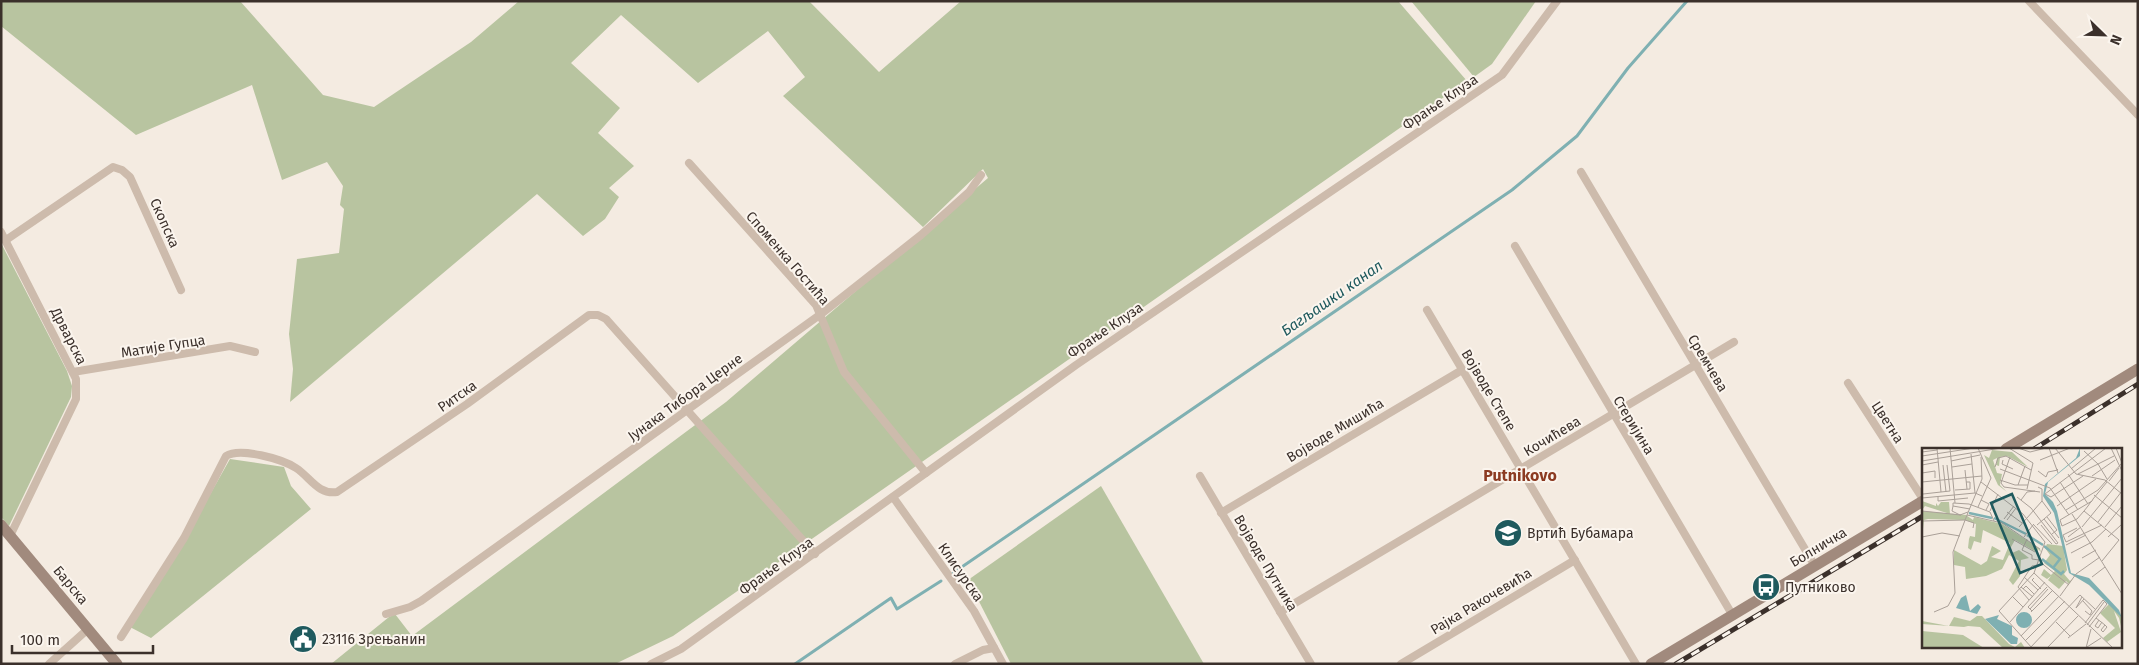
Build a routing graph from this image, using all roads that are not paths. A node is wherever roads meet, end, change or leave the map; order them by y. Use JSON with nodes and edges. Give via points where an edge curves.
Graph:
{"nodes":[{"id":1,"x":1557,"y":1,"type":"edge"},
{"id":2,"x":2029,"y":1,"type":"edge"},
{"id":3,"x":2138,"y":115,"type":"edge"},
{"id":4,"x":689,"y":163,"type":"dead end"},
{"id":5,"x":1581,"y":172,"type":"dead end"},
{"id":6,"x":982,"y":175,"type":"dead end"},
{"id":7,"x":1,"y":232,"type":"edge"},
{"id":8,"x":6,"y":240,"type":"junction"},
{"id":9,"x":1514,"y":246,"type":"dead end"},
{"id":10,"x":182,"y":290,"type":"dead end"},
{"id":11,"x":1427,"y":310,"type":"dead end"},
{"id":12,"x":821,"y":314,"type":"junction"},
{"id":13,"x":1734,"y":342,"type":"dead end"},
{"id":14,"x":255,"y":352,"type":"dead end"},
{"id":15,"x":1695,"y":365,"type":"junction"},
{"id":16,"x":2138,"y":369,"type":"edge"},
{"id":17,"x":1462,"y":370,"type":"junction"},
{"id":18,"x":73,"y":372,"type":"junction"},
{"id":19,"x":1848,"y":383,"type":"dead end"},
{"id":20,"x":689,"y":411,"type":"junction"},
{"id":21,"x":1614,"y":414,"type":"junction"},
{"id":22,"x":2008,"y":448,"type":"edge"},
{"id":23,"x":1521,"y":469,"type":"junction"},
{"id":24,"x":926,"y":472,"type":"junction"},
{"id":25,"x":1200,"y":476,"type":"dead end"},
{"id":26,"x":893,"y":497,"type":"junction"},
{"id":27,"x":1922,"y":498,"type":"edge"},
{"id":28,"x":1922,"y":501,"type":"edge"},
{"id":29,"x":1222,"y":513,"type":"junction"},
{"id":30,"x":1,"y":525,"type":"edge"},
{"id":31,"x":10,"y":536,"type":"junction"},
{"id":32,"x":814,"y":554,"type":"junction"},
{"id":33,"x":1574,"y":560,"type":"junction"},
{"id":34,"x":1815,"y":566,"type":"junction"},
{"id":35,"x":1280,"y":612,"type":"junction"},
{"id":36,"x":386,"y":614,"type":"dead end"},
{"id":37,"x":1733,"y":616,"type":"junction"},
{"id":38,"x":88,"y":629,"type":"junction"},
{"id":39,"x":122,"y":637,"type":"dead end"},
{"id":40,"x":994,"y":648,"type":"junction"},
{"id":41,"x":49,"y":664,"type":"edge"},
{"id":42,"x":117,"y":664,"type":"edge"},
{"id":43,"x":652,"y":664,"type":"edge"},
{"id":44,"x":955,"y":664,"type":"edge"},
{"id":45,"x":1003,"y":664,"type":"edge"},
{"id":46,"x":1311,"y":664,"type":"edge"},
{"id":47,"x":1401,"y":664,"type":"edge"},
{"id":48,"x":1636,"y":664,"type":"edge"},
{"id":49,"x":1651,"y":664,"type":"edge"}],
"edges":[{"from":1,"to":24,"type":"street","name":"Фрање Клуза","via":[[1502,75],[1076,365]]},
{"from":2,"to":3,"type":"street"},
{"from":4,"to":12,"type":"street","name":"Споменка Гостића"},
{"from":5,"to":15,"type":"street","name":"Сремчева"},
{"from":6,"to":12,"type":"street","name":"Јунака Тибора Церне","via":[[969,192],[921,236]]},
{"from":7,"to":8,"type":"street","name":"Дрварска"},
{"from":8,"to":10,"type":"street","name":"Скопска","via":[[113,167],[130,176]]},
{"from":8,"to":18,"type":"street","name":"Дрварска"},
{"from":9,"to":21,"type":"street","name":"Стеријина"},
{"from":11,"to":17,"type":"street","name":"Војводе Степе"},
{"from":12,"to":20,"type":"street","name":"Јунака Тибора Церне"},
{"from":12,"to":24,"type":"street","name":"Споменка Гостића","via":[[844,372]]},
{"from":13,"to":15,"type":"street","name":"Кочићева"},
{"from":14,"to":18,"type":"street","name":"Матије Гупца","via":[[230,346]]},
{"from":15,"to":21,"type":"street","name":"Кочићева"},
{"from":15,"to":34,"type":"street","name":"Сремчева"},
{"from":16,"to":22,"type":"street"},
{"from":17,"to":23,"type":"street","name":"Војводе Степе"},
{"from":17,"to":29,"type":"street","name":"Војводе Мишића"},
{"from":18,"to":31,"type":"street","name":"Дрварска","via":[[77,384],[76,399]]},
{"from":19,"to":27,"type":"street","name":"Цветна"},
{"from":20,"to":32,"type":"street","name":"Ритска"},
{"from":20,"to":36,"type":"street","name":"Јунака Тибора Церне","via":[[421,601]]},
{"from":20,"to":39,"type":"street","name":"Ритска","via":[[606,319],[589,314],[467,404],[337,492],[329,494],[283,462],[233,452],[223,460],[184,538]]},
{"from":21,"to":23,"type":"street","name":"Кочићева"},
{"from":21,"to":37,"type":"street","name":"Стеријина"},
{"from":23,"to":33,"type":"street","name":"Војводе Степе"},
{"from":23,"to":35,"type":"street","name":"Кочићева"},
{"from":24,"to":26,"type":"street","name":"Фрање Клуза"},
{"from":25,"to":29,"type":"street","name":"Војводе Путника"},
{"from":26,"to":32,"type":"street","name":"Фрање Клуза"},
{"from":26,"to":40,"type":"street","name":"Клисурска","via":[[974,611]]},
{"from":28,"to":34,"type":"street","name":"Болничка"},
{"from":29,"to":35,"type":"street","name":"Војводе Путника"},
{"from":30,"to":31,"type":"street","name":"Барска"},
{"from":31,"to":38,"type":"street","name":"Барска"},
{"from":32,"to":43,"type":"street","name":"Фрање Клуза","via":[[681,649]]},
{"from":33,"to":47,"type":"street","name":"Рајка Ракочевића"},
{"from":33,"to":48,"type":"street","name":"Војводе Степе"},
{"from":34,"to":37,"type":"street","name":"Болничка"},
{"from":35,"to":46,"type":"street","name":"Војводе Путника"},
{"from":37,"to":49,"type":"street","name":"Болничка"},
{"from":38,"to":41,"type":"street"},
{"from":38,"to":42,"type":"street","name":"Барска"},
{"from":40,"to":44,"type":"street"},
{"from":40,"to":45,"type":"street","name":"Клисурска"}]}
